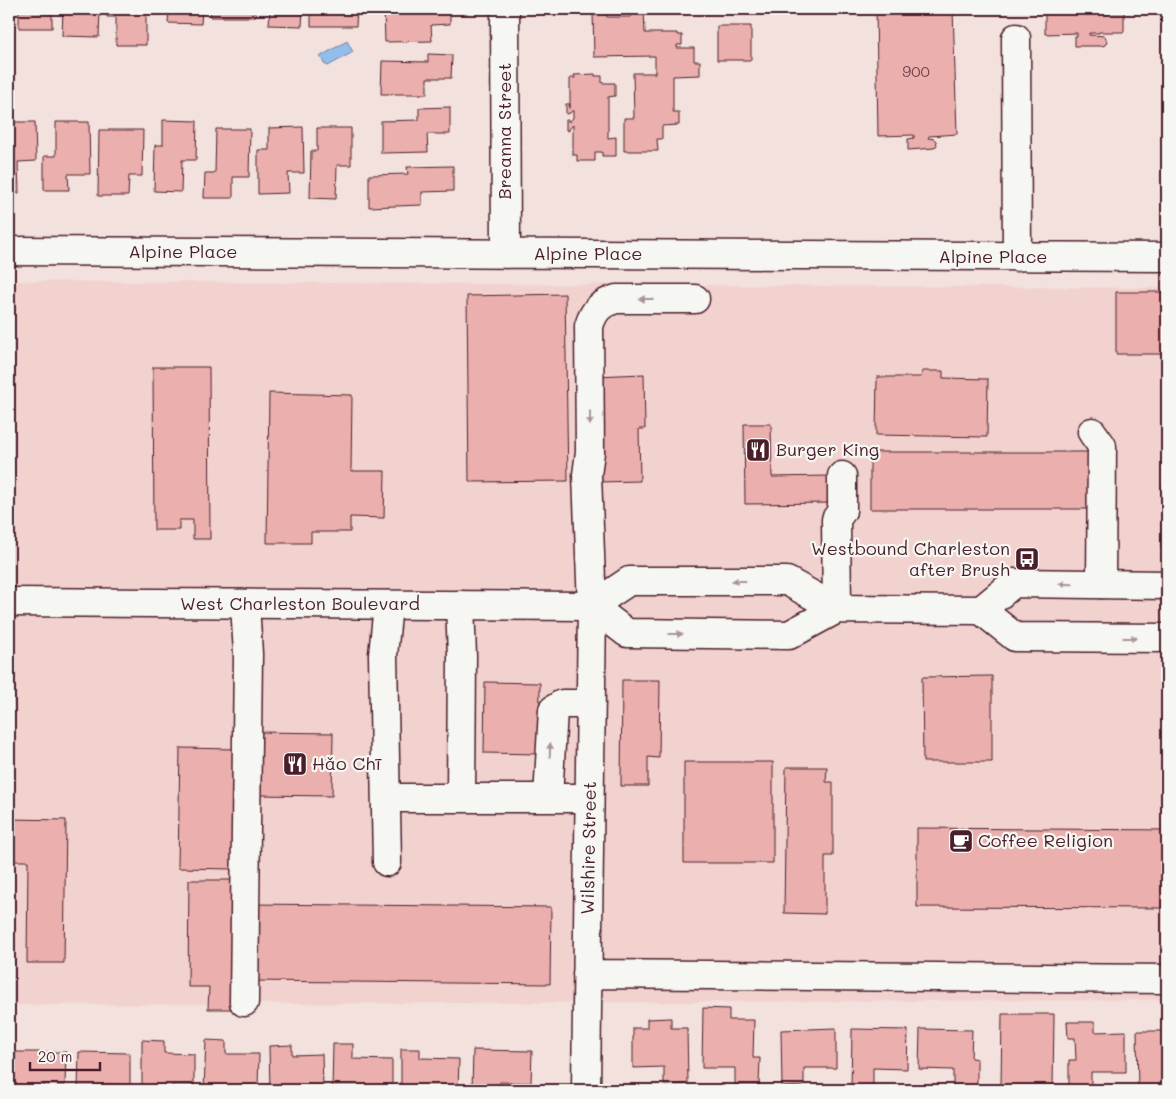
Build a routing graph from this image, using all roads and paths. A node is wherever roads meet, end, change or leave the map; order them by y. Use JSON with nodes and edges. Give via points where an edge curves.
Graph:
{"nodes":[{"id":1,"x":504,"y":9,"type":"edge"},
{"id":2,"x":1016,"y":38,"type":"dead end"},
{"id":3,"x":9,"y":251,"type":"edge"},
{"id":4,"x":506,"y":254,"type":"junction"},
{"id":5,"x":1017,"y":257,"type":"junction"},
{"id":6,"x":1167,"y":257,"type":"edge"},
{"id":7,"x":695,"y":299,"type":"dead end"},
{"id":8,"x":1092,"y":432,"type":"dead end"},
{"id":9,"x":842,"y":476,"type":"dead end"},
{"id":10,"x":1101,"y":584,"type":"junction"},
{"id":11,"x":1167,"y":585,"type":"edge"},
{"id":12,"x":9,"y":602,"type":"edge"},
{"id":13,"x":245,"y":604,"type":"junction"},
{"id":14,"x":388,"y":605,"type":"junction"},
{"id":15,"x":460,"y":605,"type":"junction"},
{"id":16,"x":592,"y":606,"type":"junction"},
{"id":17,"x":837,"y":609,"type":"junction"},
{"id":18,"x":980,"y":610,"type":"junction"},
{"id":19,"x":1167,"y":638,"type":"edge"},
{"id":20,"x":591,"y":704,"type":"junction"},
{"id":21,"x":461,"y":797,"type":"junction"},
{"id":22,"x":386,"y":798,"type":"junction"},
{"id":23,"x":548,"y":798,"type":"junction"},
{"id":24,"x":589,"y":798,"type":"junction"},
{"id":25,"x":388,"y":862,"type":"dead end"},
{"id":26,"x":587,"y":974,"type":"junction"},
{"id":27,"x":1167,"y":979,"type":"edge"},
{"id":28,"x":244,"y":1002,"type":"dead end"},
{"id":29,"x":586,"y":1090,"type":"edge"}],
"edges":[{"from":1,"to":4,"type":"street","name":"Breanna Street"},
{"from":2,"to":5,"type":"street"},
{"from":3,"to":4,"type":"street","name":"Alpine Place"},
{"from":4,"to":5,"type":"street","name":"Alpine Place"},
{"from":5,"to":6,"type":"street","name":"Alpine Place"},
{"from":7,"to":16,"type":"street","name":"Wilshire Street","one_way":true,"via":[[616,299],[599,307],[592,316],[589,326],[590,452],[587,475]]},
{"from":8,"to":10,"type":"street","via":[[1102,446]]},
{"from":9,"to":17,"type":"street","via":[[842,511],[836,519]]},
{"from":10,"to":11,"type":"street"},
{"from":10,"to":18,"type":"street","one_way":true,"via":[[1014,583]]},
{"from":12,"to":13,"type":"street","name":"West Charleston Boulevard"},
{"from":13,"to":14,"type":"street","name":"West Charleston Boulevard"},
{"from":13,"to":28,"type":"street","via":[[248,654]]},
{"from":14,"to":15,"type":"street","name":"West Charleston Boulevard"},
{"from":14,"to":22,"type":"street","via":[[383,655]]},
{"from":15,"to":16,"type":"street","name":"West Charleston Boulevard"},
{"from":15,"to":21,"type":"street"},
{"from":17,"to":16,"type":"street","one_way":true,"via":[[788,581],[629,581]]},
{"from":16,"to":17,"type":"street","one_way":true,"via":[[627,633],[637,634],[789,635]]},
{"from":16,"to":20,"type":"street","name":"Wilshire Street"},
{"from":17,"to":18,"type":"street"},
{"from":18,"to":19,"type":"street","one_way":true,"via":[[1015,637]]},
{"from":23,"to":20,"type":"street","one_way":true,"via":[[552,710],[562,704]]},
{"from":20,"to":24,"type":"street","name":"Wilshire Street"},
{"from":21,"to":22,"type":"street"},
{"from":21,"to":23,"type":"street"},
{"from":22,"to":25,"type":"street"},
{"from":23,"to":24,"type":"street"},
{"from":24,"to":26,"type":"street","name":"Wilshire Street"},
{"from":26,"to":27,"type":"street"},
{"from":26,"to":29,"type":"street","name":"Wilshire Street"}]}
